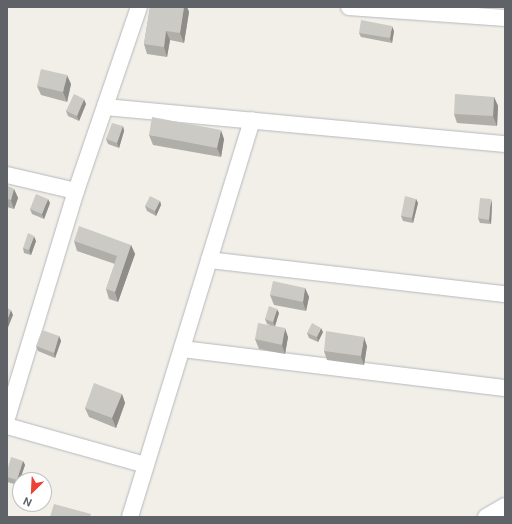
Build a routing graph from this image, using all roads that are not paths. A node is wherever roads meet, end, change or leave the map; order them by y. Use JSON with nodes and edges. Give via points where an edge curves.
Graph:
{"nodes":[{"id":1,"x":139,"y":7,"type":"edge"},
{"id":2,"x":349,"y":7,"type":"edge"},
{"id":3,"x":505,"y":18,"type":"edge"},
{"id":4,"x":105,"y":106,"type":"junction"},
{"id":5,"x":252,"y":120,"type":"junction"},
{"id":6,"x":505,"y":144,"type":"edge"},
{"id":7,"x":7,"y":174,"type":"edge"},
{"id":8,"x":76,"y":191,"type":"junction"},
{"id":9,"x":209,"y":260,"type":"junction"},
{"id":10,"x":505,"y":294,"type":"edge"},
{"id":11,"x":182,"y":349,"type":"junction"},
{"id":12,"x":505,"y":388,"type":"edge"},
{"id":13,"x":7,"y":418,"type":"edge"},
{"id":14,"x":7,"y":426,"type":"edge"},
{"id":15,"x":146,"y":465,"type":"junction"},
{"id":16,"x":505,"y":506,"type":"edge"},
{"id":17,"x":130,"y":517,"type":"edge"},
{"id":18,"x":486,"y":517,"type":"edge"}],
"edges":[{"from":1,"to":4,"type":"street"},
{"from":2,"to":3,"type":"street"},
{"from":4,"to":5,"type":"street"},
{"from":4,"to":8,"type":"street"},
{"from":5,"to":6,"type":"street"},
{"from":5,"to":9,"type":"street"},
{"from":7,"to":8,"type":"street"},
{"from":8,"to":13,"type":"street"},
{"from":9,"to":10,"type":"street"},
{"from":9,"to":11,"type":"street"},
{"from":11,"to":12,"type":"street"},
{"from":11,"to":15,"type":"street"},
{"from":14,"to":15,"type":"street"},
{"from":15,"to":17,"type":"street"},
{"from":16,"to":18,"type":"street"}]}
